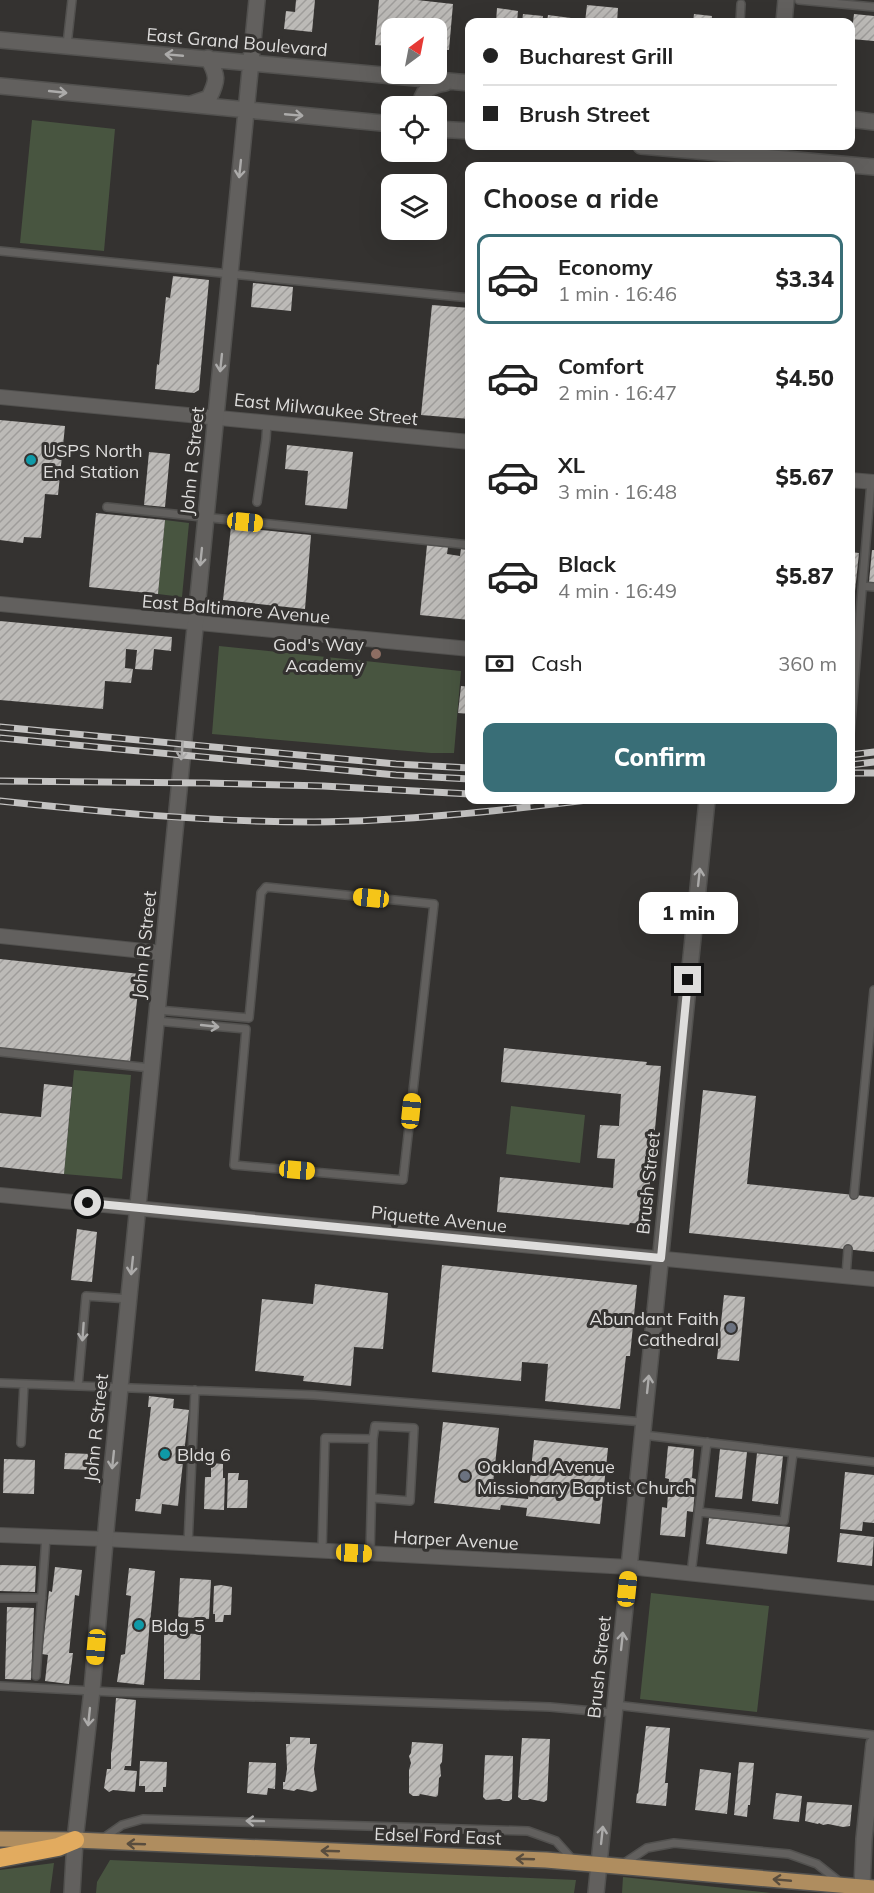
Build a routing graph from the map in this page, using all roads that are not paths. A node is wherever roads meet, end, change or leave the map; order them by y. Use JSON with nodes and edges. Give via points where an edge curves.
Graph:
{"nodes":[{"id":1,"x":72,"y":0,"type":"edge"},
{"id":2,"x":257,"y":0,"type":"edge"},
{"id":3,"x":786,"y":0,"type":"edge"},
{"id":4,"x":799,"y":0,"type":"edge"},
{"id":5,"x":741,"y":4,"type":"dead end"},
{"id":6,"x":874,"y":7,"type":"edge"},
{"id":7,"x":741,"y":18,"type":"edge"},
{"id":8,"x":784,"y":18,"type":"edge"},
{"id":9,"x":0,"y":40,"type":"edge"},
{"id":10,"x":67,"y":45,"type":"junction"},
{"id":11,"x":208,"y":58,"type":"junction"},
{"id":12,"x":251,"y":62,"type":"junction"},
{"id":13,"x":453,"y":82,"type":"junction"},
{"id":14,"x":465,"y":83,"type":"edge"},
{"id":15,"x":0,"y":86,"type":"edge"},
{"id":16,"x":423,"y":96,"type":"edge"},
{"id":17,"x":188,"y":105,"type":"junction"},
{"id":18,"x":246,"y":111,"type":"junction"},
{"id":19,"x":855,"y":120,"type":"edge"},
{"id":20,"x":874,"y":122,"type":"edge"},
{"id":21,"x":381,"y":123,"type":"edge"},
{"id":22,"x":447,"y":130,"type":"edge"},
{"id":23,"x":465,"y":131,"type":"edge"},
{"id":24,"x":693,"y":150,"type":"edge"},
{"id":25,"x":771,"y":156,"type":"edge"},
{"id":26,"x":833,"y":162,"type":"edge"},
{"id":27,"x":855,"y":164,"type":"edge"},
{"id":28,"x":874,"y":166,"type":"edge"},
{"id":29,"x":0,"y":250,"type":"edge"},
{"id":30,"x":230,"y":273,"type":"junction"},
{"id":31,"x":465,"y":297,"type":"edge"},
{"id":32,"x":0,"y":397,"type":"edge"},
{"id":33,"x":216,"y":417,"type":"junction"},
{"id":34,"x":267,"y":422,"type":"junction"},
{"id":35,"x":465,"y":442,"type":"edge"},
{"id":36,"x":855,"y":480,"type":"edge"},
{"id":37,"x":873,"y":482,"type":"edge"},
{"id":38,"x":257,"y":502,"type":"dead end"},
{"id":39,"x":107,"y":507,"type":"dead end"},
{"id":40,"x":206,"y":518,"type":"junction"},
{"id":41,"x":465,"y":544,"type":"edge"},
{"id":42,"x":863,"y":586,"type":"junction"},
{"id":43,"x":874,"y":587,"type":"edge"},
{"id":44,"x":0,"y":604,"type":"edge"},
{"id":45,"x":195,"y":623,"type":"junction"},
{"id":46,"x":465,"y":649,"type":"edge"},
{"id":47,"x":855,"y":677,"type":"edge"},
{"id":48,"x":706,"y":804,"type":"edge"},
{"id":49,"x":0,"y":936,"type":"edge"},
{"id":50,"x":163,"y":953,"type":"junction"},
{"id":51,"x":874,"y":990,"type":"edge"},
{"id":52,"x":157,"y":1015,"type":"junction"},
{"id":53,"x":0,"y":1052,"type":"edge"},
{"id":54,"x":151,"y":1068,"type":"junction"},
{"id":55,"x":0,"y":1195,"type":"edge"},
{"id":56,"x":854,"y":1195,"type":"dead end"},
{"id":57,"x":138,"y":1208,"type":"junction"},
{"id":58,"x":848,"y":1249,"type":"dead end"},
{"id":59,"x":661,"y":1258,"type":"junction"},
{"id":60,"x":846,"y":1276,"type":"junction"},
{"id":61,"x":874,"y":1279,"type":"edge"},
{"id":62,"x":129,"y":1299,"type":"junction"},
{"id":63,"x":0,"y":1383,"type":"edge"},
{"id":64,"x":24,"y":1384,"type":"junction"},
{"id":65,"x":78,"y":1386,"type":"junction"},
{"id":66,"x":120,"y":1388,"type":"junction"},
{"id":67,"x":195,"y":1390,"type":"junction"},
{"id":68,"x":643,"y":1428,"type":"junction"},
{"id":69,"x":373,"y":1439,"type":"junction"},
{"id":70,"x":21,"y":1443,"type":"dead end"},
{"id":71,"x":707,"y":1443,"type":"junction"},
{"id":72,"x":793,"y":1453,"type":"junction"},
{"id":73,"x":874,"y":1462,"type":"edge"},
{"id":74,"x":372,"y":1498,"type":"junction"},
{"id":75,"x":699,"y":1512,"type":"junction"},
{"id":76,"x":0,"y":1535,"type":"edge"},
{"id":77,"x":46,"y":1537,"type":"junction"},
{"id":78,"x":105,"y":1539,"type":"junction"},
{"id":79,"x":188,"y":1544,"type":"junction"},
{"id":80,"x":322,"y":1551,"type":"junction"},
{"id":81,"x":370,"y":1554,"type":"junction"},
{"id":82,"x":629,"y":1568,"type":"junction"},
{"id":83,"x":691,"y":1574,"type":"junction"},
{"id":84,"x":874,"y":1593,"type":"edge"},
{"id":85,"x":0,"y":1598,"type":"edge"},
{"id":86,"x":42,"y":1598,"type":"junction"},
{"id":87,"x":36,"y":1676,"type":"dead end"},
{"id":88,"x":0,"y":1686,"type":"edge"},
{"id":89,"x":92,"y":1690,"type":"junction"},
{"id":90,"x":615,"y":1709,"type":"junction"},
{"id":91,"x":874,"y":1735,"type":"edge"},
{"id":92,"x":874,"y":1746,"type":"edge"},
{"id":93,"x":0,"y":1839,"type":"edge"},
{"id":94,"x":75,"y":1840,"type":"junction"},
{"id":95,"x":99,"y":1842,"type":"junction"},
{"id":96,"x":0,"y":1858,"type":"edge"},
{"id":97,"x":574,"y":1862,"type":"junction"},
{"id":98,"x":599,"y":1864,"type":"junction"},
{"id":99,"x":621,"y":1866,"type":"junction"},
{"id":100,"x":846,"y":1886,"type":"junction"},
{"id":101,"x":868,"y":1888,"type":"edge"},
{"id":102,"x":73,"y":1892,"type":"edge"},
{"id":103,"x":596,"y":1893,"type":"edge"}],
"edges":[{"from":1,"to":10,"type":"lane"},
{"from":2,"to":12,"type":"street","name":"John R Street"},
{"from":3,"to":8,"type":"street"},
{"from":4,"to":6,"type":"lane"},
{"from":5,"to":7,"type":"lane"},
{"from":9,"to":10,"type":"street","name":"East Grand Boulevard"},
{"from":11,"to":10,"type":"street","name":"East Grand Boulevard","one_way":true},
{"from":11,"to":12,"type":"street","name":"East Grand Boulevard"},
{"from":11,"to":17,"type":"street","via":[[216,73],[216,85],[209,98]]},
{"from":12,"to":13,"type":"street","name":"East Grand Boulevard"},
{"from":12,"to":18,"type":"street","name":"John R Street"},
{"from":13,"to":14,"type":"street","name":"East Grand Boulevard"},
{"from":13,"to":16,"type":"street","via":[[435,84]]},
{"from":15,"to":17,"type":"street","one_way":true},
{"from":17,"to":18,"type":"street"},
{"from":18,"to":21,"type":"street","one_way":true},
{"from":18,"to":30,"type":"street","name":"John R Street","one_way":true},
{"from":19,"to":20,"type":"street"},
{"from":22,"to":23,"type":"street"},
{"from":24,"to":25,"type":"street"},
{"from":25,"to":26,"type":"street"},
{"from":27,"to":28,"type":"street"},
{"from":29,"to":30,"type":"lane"},
{"from":30,"to":31,"type":"lane"},
{"from":30,"to":33,"type":"street","name":"John R Street","one_way":true},
{"from":32,"to":33,"type":"street","name":"East Milwaukee Street"},
{"from":33,"to":34,"type":"street","name":"East Milwaukee Street"},
{"from":33,"to":40,"type":"street","name":"John R Street"},
{"from":34,"to":35,"type":"street","name":"East Milwaukee Street"},
{"from":34,"to":38,"type":"lane"},
{"from":36,"to":37,"type":"street"},
{"from":37,"to":42,"type":"lane"},
{"from":39,"to":40,"type":"lane"},
{"from":40,"to":41,"type":"lane"},
{"from":40,"to":45,"type":"street","name":"John R Street","one_way":true},
{"from":42,"to":43,"type":"lane"},
{"from":42,"to":47,"type":"lane"},
{"from":44,"to":45,"type":"street","name":"East Baltimore Avenue"},
{"from":45,"to":46,"type":"street","name":"East Baltimore Avenue"},
{"from":45,"to":50,"type":"street","name":"John R Street","one_way":true},
{"from":59,"to":48,"type":"street","name":"Brush Street","one_way":true},
{"from":49,"to":50,"type":"street"},
{"from":50,"to":52,"type":"street","name":"John R Street"},
{"from":51,"to":56,"type":"lane"},
{"from":52,"to":52,"type":"lane","one_way":true,"via":[[246,1029],[234,1165],[403,1180],[434,904],[266,887],[261,893],[249,1018]]},
{"from":52,"to":54,"type":"street","name":"John R Street"},
{"from":53,"to":54,"type":"lane"},
{"from":54,"to":57,"type":"street","name":"John R Street"},
{"from":55,"to":57,"type":"street","name":"Piquette Avenue"},
{"from":57,"to":59,"type":"street","name":"Piquette Avenue"},
{"from":57,"to":62,"type":"street","name":"John R Street","one_way":true},
{"from":58,"to":60,"type":"lane"},
{"from":59,"to":60,"type":"street","name":"Piquette Avenue"},
{"from":68,"to":59,"type":"street","name":"Brush Street","one_way":true},
{"from":60,"to":61,"type":"street","name":"Piquette Avenue"},
{"from":62,"to":65,"type":"lane","one_way":true,"via":[[86,1296]]},
{"from":62,"to":66,"type":"street","name":"John R Street"},
{"from":63,"to":64,"type":"lane"},
{"from":64,"to":65,"type":"lane"},
{"from":64,"to":70,"type":"lane"},
{"from":65,"to":66,"type":"lane"},
{"from":66,"to":67,"type":"lane"},
{"from":66,"to":78,"type":"street","name":"John R Street","one_way":true},
{"from":67,"to":68,"type":"lane","via":[[314,1395]]},
{"from":67,"to":79,"type":"lane"},
{"from":68,"to":71,"type":"lane"},
{"from":68,"to":82,"type":"street","name":"Brush Street"},
{"from":69,"to":74,"type":"lane"},
{"from":69,"to":74,"type":"lane","via":[[375,1426],[414,1428],[410,1501]]},
{"from":69,"to":80,"type":"lane","via":[[325,1438]]},
{"from":71,"to":72,"type":"lane"},
{"from":71,"to":75,"type":"lane"},
{"from":72,"to":73,"type":"lane"},
{"from":72,"to":75,"type":"lane","via":[[784,1521]]},
{"from":74,"to":81,"type":"lane"},
{"from":75,"to":83,"type":"lane"},
{"from":76,"to":77,"type":"street","name":"Harper Avenue"},
{"from":77,"to":78,"type":"street","name":"Harper Avenue"},
{"from":77,"to":86,"type":"lane"},
{"from":78,"to":79,"type":"street","name":"Harper Avenue"},
{"from":78,"to":89,"type":"street","name":"John R Street"},
{"from":79,"to":80,"type":"street","name":"Harper Avenue"},
{"from":80,"to":81,"type":"street","name":"Harper Avenue"},
{"from":81,"to":82,"type":"street","name":"Harper Avenue"},
{"from":82,"to":83,"type":"street","name":"Harper Avenue"},
{"from":90,"to":82,"type":"street","name":"Brush Street","one_way":true},
{"from":83,"to":84,"type":"street","name":"Harper Avenue"},
{"from":85,"to":86,"type":"lane"},
{"from":86,"to":87,"type":"lane"},
{"from":88,"to":89,"type":"lane"},
{"from":89,"to":90,"type":"lane"},
{"from":89,"to":94,"type":"street","name":"John R Street","one_way":true},
{"from":90,"to":91,"type":"lane"},
{"from":98,"to":90,"type":"street","name":"Brush Street","one_way":true},
{"from":92,"to":101,"type":"street","via":[[864,1839]]},
{"from":93,"to":94,"type":"main road","name":"Edsel Ford East"},
{"from":94,"to":95,"type":"main road","name":"Edsel Ford East"},
{"from":94,"to":96,"type":"highway"},
{"from":94,"to":102,"type":"street","name":"John R Street"},
{"from":97,"to":95,"type":"main road","name":"Edsel Ford East","one_way":true},
{"from":97,"to":95,"type":"lane","one_way":true,"via":[[556,1840],[528,1831],[143,1819],[122,1825]]},
{"from":97,"to":98,"type":"main road","name":"Edsel Ford East"},
{"from":98,"to":99,"type":"main road","name":"Edsel Ford East"},
{"from":98,"to":103,"type":"street","name":"Brush Street"},
{"from":100,"to":99,"type":"main road","name":"Edsel Ford East","one_way":true},
{"from":99,"to":100,"type":"lane","via":[[647,1848],[674,1843],[789,1854],[817,1864]]},
{"from":100,"to":101,"type":"main road","name":"Edsel Ford East"}]}
